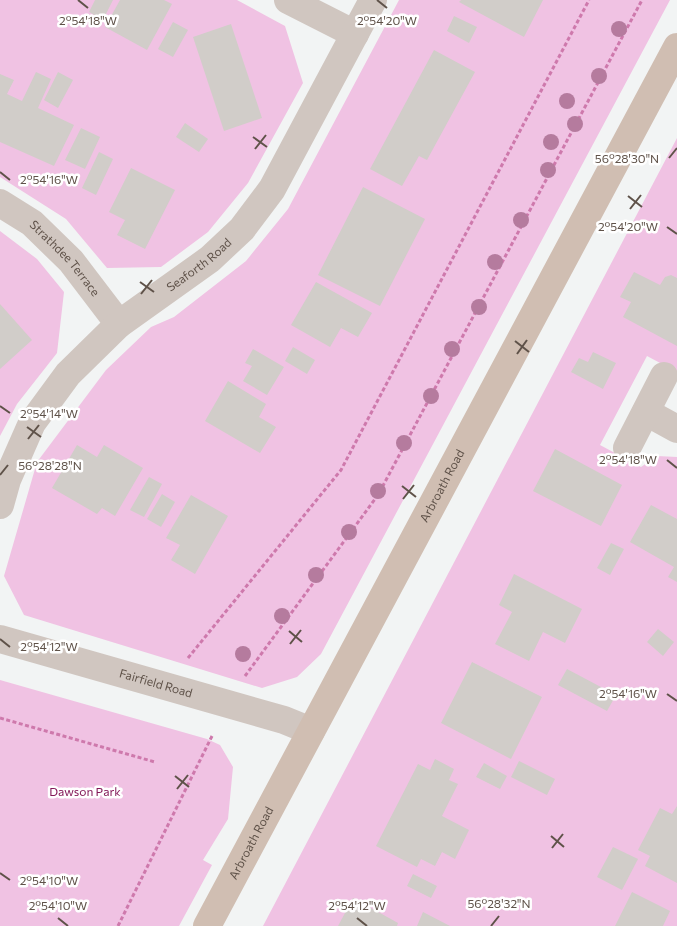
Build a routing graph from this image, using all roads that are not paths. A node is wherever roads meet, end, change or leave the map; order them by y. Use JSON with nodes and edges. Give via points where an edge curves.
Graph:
{"nodes":[{"id":1,"x":288,"y":0,"type":"edge"},
{"id":2,"x":373,"y":0,"type":"edge"},
{"id":3,"x":355,"y":34,"type":"junction"},
{"id":4,"x":677,"y":47,"type":"edge"},
{"id":5,"x":0,"y":203,"type":"edge"},
{"id":6,"x":119,"y":324,"type":"junction"},
{"id":7,"x":664,"y":376,"type":"dead end"},
{"id":8,"x":646,"y":412,"type":"junction"},
{"id":9,"x":677,"y":429,"type":"edge"},
{"id":10,"x":627,"y":448,"type":"dead end"},
{"id":11,"x":0,"y":505,"type":"edge"},
{"id":12,"x":0,"y":639,"type":"edge"},
{"id":13,"x":311,"y":732,"type":"junction"},
{"id":14,"x":207,"y":926,"type":"edge"}],
"edges":[{"from":1,"to":3,"type":"street"},
{"from":2,"to":3,"type":"street","name":"Seaforth Road"},
{"from":3,"to":6,"type":"street","name":"Seaforth Road","via":[[272,189],[242,229],[210,259]]},
{"from":4,"to":13,"type":"main road","name":"Arbroath Road"},
{"from":5,"to":6,"type":"street","name":"Strathdee Terrace","via":[[32,223],[72,261]]},
{"from":6,"to":11,"type":"street","name":"Seaforth Road","via":[[68,374],[32,424],[7,480]]},
{"from":7,"to":8,"type":"street"},
{"from":8,"to":9,"type":"street"},
{"from":8,"to":10,"type":"street"},
{"from":12,"to":13,"type":"street","name":"Fairfield Road","via":[[284,720]]},
{"from":13,"to":14,"type":"main road","name":"Arbroath Road"}]}
